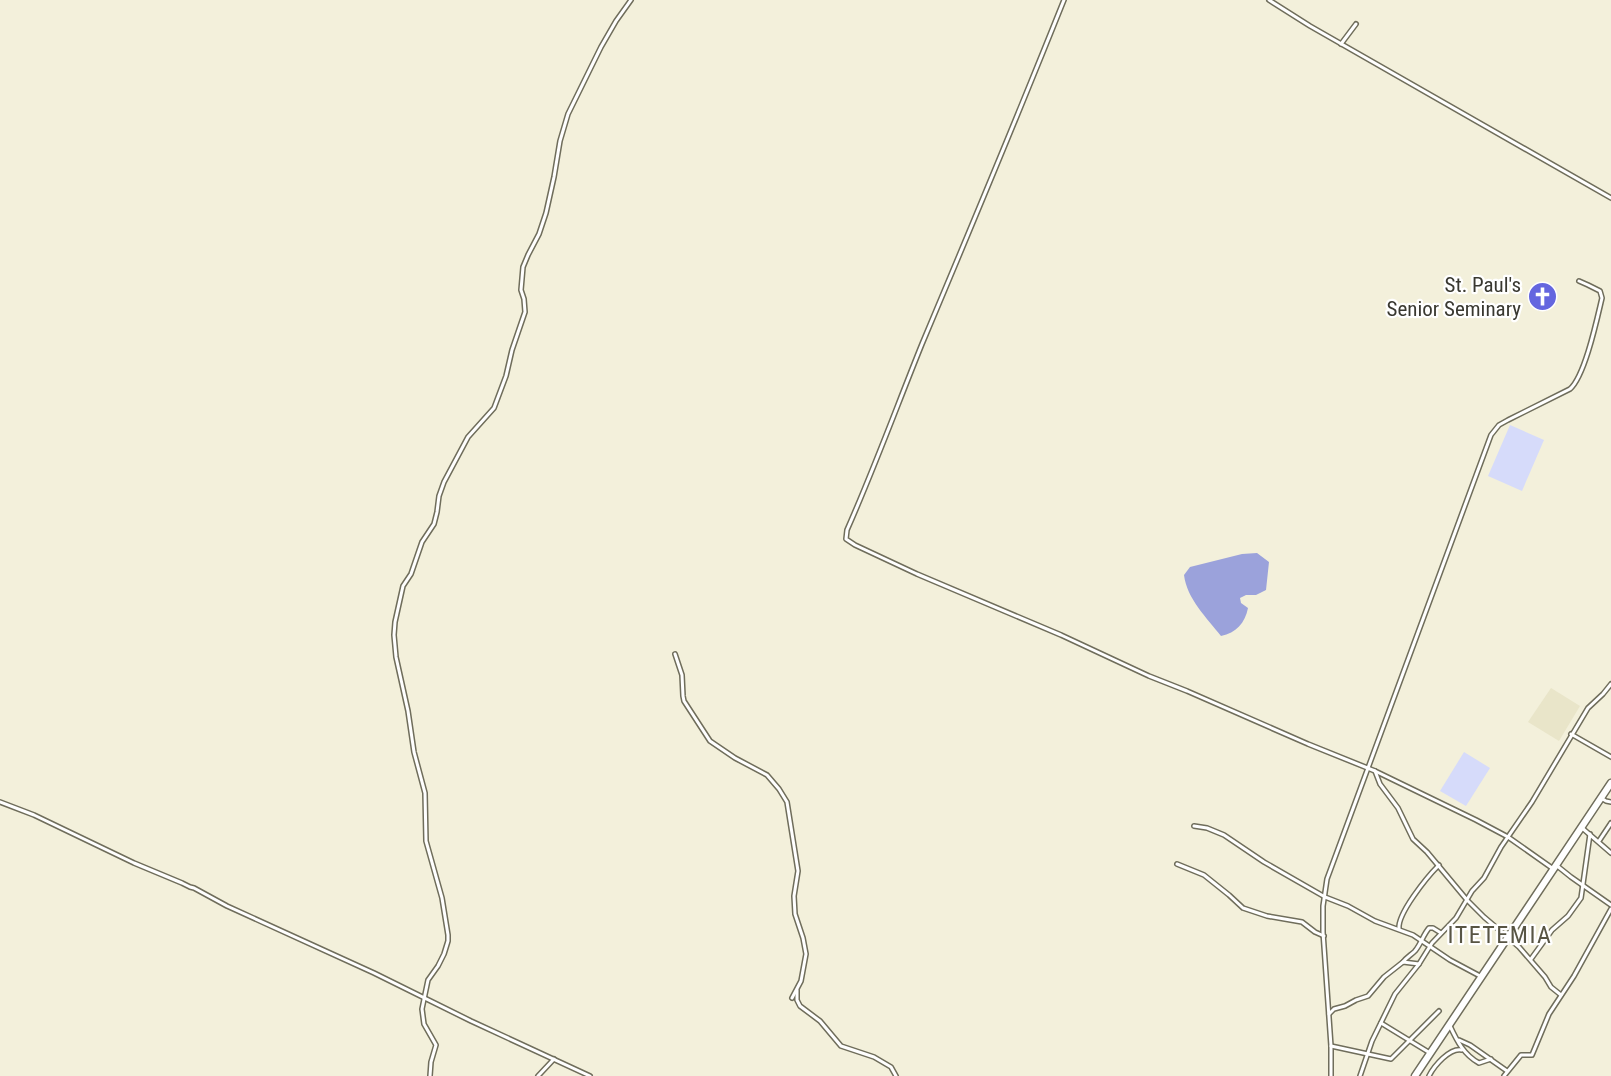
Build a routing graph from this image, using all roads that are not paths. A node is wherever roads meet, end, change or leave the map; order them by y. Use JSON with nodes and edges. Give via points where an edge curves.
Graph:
{"nodes":[{"id":1,"x":631,"y":0,"type":"edge"},
{"id":2,"x":1064,"y":0,"type":"edge"},
{"id":3,"x":1269,"y":0,"type":"edge"},
{"id":4,"x":1356,"y":24,"type":"dead end"},
{"id":5,"x":1341,"y":44,"type":"junction"},
{"id":6,"x":1611,"y":198,"type":"edge"},
{"id":7,"x":1579,"y":281,"type":"dead end"},
{"id":8,"x":675,"y":654,"type":"dead end"},
{"id":9,"x":1611,"y":684,"type":"edge"},
{"id":10,"x":1571,"y":734,"type":"junction"},
{"id":11,"x":1611,"y":757,"type":"edge"},
{"id":12,"x":1368,"y":768,"type":"junction"},
{"id":13,"x":1375,"y":771,"type":"junction"},
{"id":14,"x":1611,"y":783,"type":"edge"},
{"id":15,"x":1601,"y":798,"type":"junction"},
{"id":16,"x":1611,"y":801,"type":"edge"},
{"id":17,"x":0,"y":802,"type":"edge"},
{"id":18,"x":1611,"y":823,"type":"edge"},
{"id":19,"x":1194,"y":826,"type":"dead end"},
{"id":20,"x":1581,"y":827,"type":"junction"},
{"id":21,"x":1590,"y":834,"type":"junction"},
{"id":22,"x":1508,"y":837,"type":"junction"},
{"id":23,"x":1598,"y":842,"type":"junction"},
{"id":24,"x":1611,"y":853,"type":"edge"},
{"id":25,"x":1177,"y":864,"type":"dead end"},
{"id":26,"x":1439,"y":865,"type":"junction"},
{"id":27,"x":1554,"y":867,"type":"junction"},
{"id":28,"x":1582,"y":885,"type":"junction"},
{"id":29,"x":1325,"y":897,"type":"junction"},
{"id":30,"x":1467,"y":900,"type":"junction"},
{"id":31,"x":1611,"y":907,"type":"edge"},
{"id":32,"x":1400,"y":929,"type":"junction"},
{"id":33,"x":1441,"y":933,"type":"junction"},
{"id":34,"x":1324,"y":936,"type":"junction"},
{"id":35,"x":1508,"y":937,"type":"junction"},
{"id":36,"x":1420,"y":940,"type":"junction"},
{"id":37,"x":1430,"y":947,"type":"junction"},
{"id":38,"x":1531,"y":960,"type":"junction"},
{"id":39,"x":1403,"y":962,"type":"junction"},
{"id":40,"x":1419,"y":964,"type":"junction"},
{"id":41,"x":1482,"y":977,"type":"junction"},
{"id":42,"x":798,"y":989,"type":"junction"},
{"id":43,"x":1561,"y":995,"type":"junction"},
{"id":44,"x":425,"y":997,"type":"junction"},
{"id":45,"x":792,"y":998,"type":"dead end"},
{"id":46,"x":1438,"y":1011,"type":"dead end"},
{"id":47,"x":1329,"y":1014,"type":"junction"},
{"id":48,"x":1380,"y":1023,"type":"junction"},
{"id":49,"x":1450,"y":1024,"type":"junction"},
{"id":50,"x":1408,"y":1040,"type":"junction"},
{"id":51,"x":1458,"y":1040,"type":"junction"},
{"id":52,"x":1331,"y":1046,"type":"junction"},
{"id":53,"x":1462,"y":1050,"type":"junction"},
{"id":54,"x":1430,"y":1053,"type":"junction"},
{"id":55,"x":1368,"y":1054,"type":"junction"},
{"id":56,"x":554,"y":1059,"type":"junction"},
{"id":57,"x":1491,"y":1059,"type":"junction"},
{"id":58,"x":1507,"y":1071,"type":"junction"},
{"id":59,"x":430,"y":1076,"type":"edge"},
{"id":60,"x":538,"y":1076,"type":"edge"},
{"id":61,"x":590,"y":1076,"type":"edge"},
{"id":62,"x":896,"y":1076,"type":"edge"},
{"id":63,"x":1331,"y":1076,"type":"edge"},
{"id":64,"x":1360,"y":1076,"type":"edge"},
{"id":65,"x":1415,"y":1076,"type":"edge"},
{"id":66,"x":1429,"y":1076,"type":"edge"},
{"id":67,"x":1504,"y":1076,"type":"edge"}],
"edges":[{"from":1,"to":44,"type":"street","via":[[601,47],[568,114],[546,213],[524,267],[521,290],[525,312],[500,393],[491,411],[465,441],[444,482],[434,524],[422,542],[398,602],[396,657],[423,786],[426,841],[448,935],[444,954],[428,980]]},
{"from":2,"to":12,"type":"street","via":[[846,539],[1149,676]]},
{"from":3,"to":5,"type":"street"},
{"from":4,"to":5,"type":"street"},
{"from":5,"to":6,"type":"street"},
{"from":7,"to":12,"type":"street","via":[[1600,291],[1602,298],[1578,378],[1570,389],[1499,425],[1491,435]]},
{"from":8,"to":42,"type":"street","via":[[684,701],[710,741],[767,775],[787,802],[798,868],[794,907],[806,954]]},
{"from":9,"to":10,"type":"street"},
{"from":10,"to":11,"type":"street"},
{"from":10,"to":22,"type":"street"},
{"from":12,"to":13,"type":"street"},
{"from":12,"to":29,"type":"street","via":[[1334,857]]},
{"from":13,"to":22,"type":"street"},
{"from":13,"to":26,"type":"street","via":[[1413,839]]},
{"from":14,"to":15,"type":"highway"},
{"from":15,"to":16,"type":"street"},
{"from":15,"to":20,"type":"highway"},
{"from":17,"to":44,"type":"street"},
{"from":18,"to":23,"type":"street"},
{"from":19,"to":29,"type":"street","via":[[1224,835]]},
{"from":20,"to":21,"type":"street"},
{"from":20,"to":27,"type":"highway"},
{"from":21,"to":23,"type":"street"},
{"from":21,"to":28,"type":"street"},
{"from":22,"to":27,"type":"street"},
{"from":22,"to":30,"type":"street"},
{"from":23,"to":24,"type":"street"},
{"from":25,"to":34,"type":"street","via":[[1204,875],[1243,908],[1302,922]]},
{"from":26,"to":30,"type":"street"},
{"from":26,"to":32,"type":"street","via":[[1415,894],[1398,922]]},
{"from":27,"to":28,"type":"street"},
{"from":27,"to":35,"type":"highway"},
{"from":28,"to":31,"type":"street"},
{"from":28,"to":38,"type":"street","via":[[1578,904],[1552,930]]},
{"from":29,"to":32,"type":"street"},
{"from":29,"to":34,"type":"street"},
{"from":30,"to":33,"type":"street"},
{"from":30,"to":35,"type":"street"},
{"from":31,"to":43,"type":"street"},
{"from":32,"to":36,"type":"street"},
{"from":33,"to":36,"type":"street","via":[[1429,928]]},
{"from":33,"to":37,"type":"street"},
{"from":34,"to":47,"type":"street"},
{"from":35,"to":38,"type":"street"},
{"from":35,"to":41,"type":"highway"},
{"from":36,"to":37,"type":"street"},
{"from":36,"to":39,"type":"street"},
{"from":37,"to":40,"type":"street"},
{"from":37,"to":41,"type":"street"},
{"from":38,"to":43,"type":"street"},
{"from":39,"to":40,"type":"street"},
{"from":39,"to":47,"type":"street","via":[[1368,996]]},
{"from":40,"to":48,"type":"street","via":[[1395,994]]},
{"from":41,"to":49,"type":"highway"},
{"from":42,"to":45,"type":"street"},
{"from":42,"to":62,"type":"street","via":[[800,1006],[820,1021],[841,1046],[874,1057],[891,1067]]},
{"from":43,"to":58,"type":"street","via":[[1532,1055],[1521,1055]]},
{"from":44,"to":56,"type":"street"},
{"from":44,"to":59,"type":"street","via":[[423,1020],[436,1045]]},
{"from":46,"to":50,"type":"street"},
{"from":47,"to":52,"type":"street"},
{"from":48,"to":50,"type":"street"},
{"from":48,"to":55,"type":"street"},
{"from":49,"to":51,"type":"street"},
{"from":49,"to":54,"type":"highway"},
{"from":50,"to":54,"type":"street"},
{"from":50,"to":55,"type":"street","via":[[1391,1059]]},
{"from":51,"to":53,"type":"street"},
{"from":51,"to":57,"type":"street"},
{"from":52,"to":55,"type":"street"},
{"from":52,"to":63,"type":"street"},
{"from":53,"to":57,"type":"street","via":[[1479,1063]]},
{"from":53,"to":66,"type":"street","via":[[1451,1051]]},
{"from":54,"to":65,"type":"highway"},
{"from":55,"to":64,"type":"street"},
{"from":56,"to":60,"type":"street"},
{"from":56,"to":61,"type":"street"},
{"from":57,"to":58,"type":"street"},
{"from":58,"to":67,"type":"street"}]}
